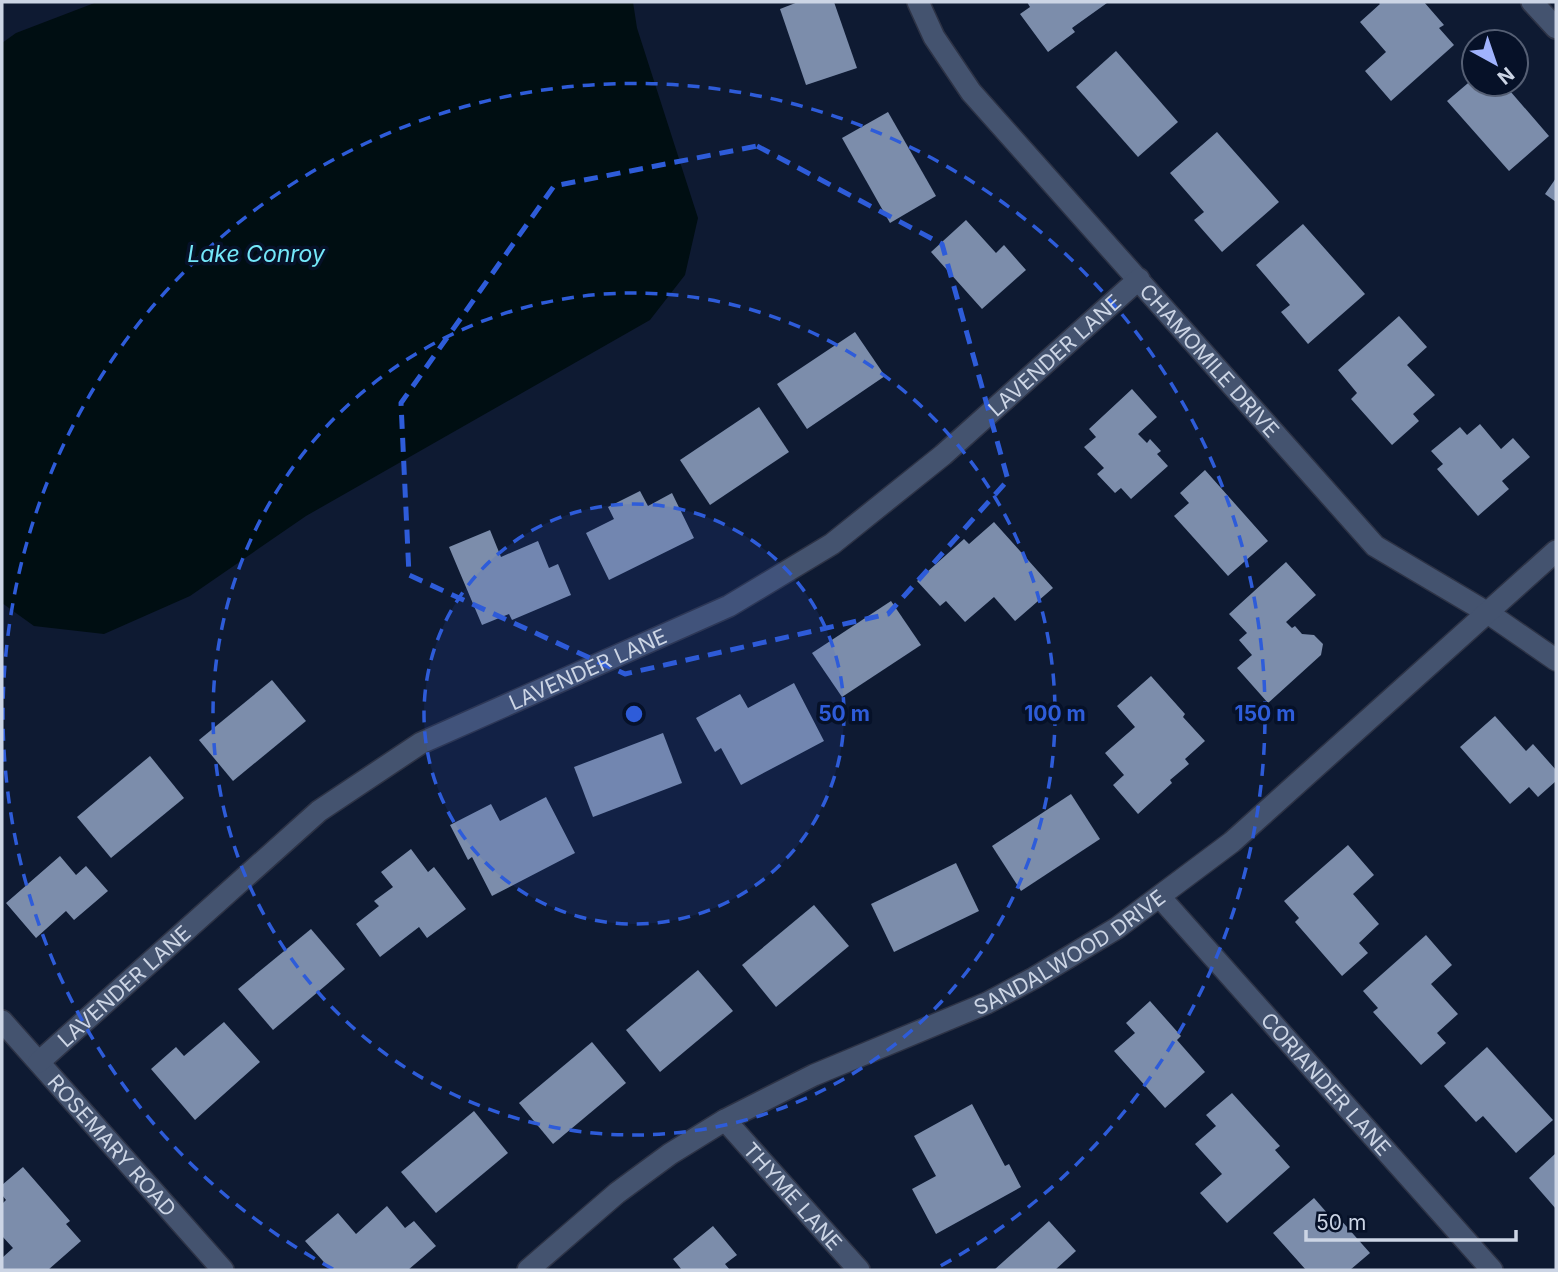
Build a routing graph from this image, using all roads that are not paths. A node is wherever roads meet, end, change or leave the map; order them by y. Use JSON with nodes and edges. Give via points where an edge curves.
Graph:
{"nodes":[{"id":1,"x":918,"y":2,"type":"edge"},
{"id":2,"x":1532,"y":2,"type":"edge"},
{"id":3,"x":1556,"y":28,"type":"edge"},
{"id":4,"x":1139,"y":279,"type":"junction"},
{"id":5,"x":1556,"y":551,"type":"edge"},
{"id":6,"x":1488,"y":613,"type":"junction"},
{"id":7,"x":1556,"y":660,"type":"edge"},
{"id":8,"x":1160,"y":897,"type":"junction"},
{"id":9,"x":2,"y":1021,"type":"edge"},
{"id":10,"x":39,"y":1062,"type":"junction"},
{"id":11,"x":725,"y":1120,"type":"junction"},
{"id":12,"x":223,"y":1270,"type":"edge"},
{"id":13,"x":528,"y":1270,"type":"edge"},
{"id":14,"x":859,"y":1270,"type":"edge"},
{"id":15,"x":1492,"y":1270,"type":"edge"}],
"edges":[{"from":1,"to":4,"type":"street","name":"CHAMOMILE DRIVE","via":[[934,37],[971,92]]},
{"from":2,"to":3,"type":"street"},
{"from":4,"to":6,"type":"street","name":"CHAMOMILE DRIVE","via":[[1375,546]]},
{"from":4,"to":10,"type":"street","name":"LAVENDER LANE","via":[[943,455],[832,544],[729,606],[421,743],[319,811]]},
{"from":5,"to":6,"type":"street","name":"SANDALWOOD DRIVE"},
{"from":6,"to":7,"type":"street","name":"CHAMOMILE DRIVE"},
{"from":6,"to":8,"type":"street","name":"SANDALWOOD DRIVE","via":[[1232,842]]},
{"from":8,"to":11,"type":"street","name":"SANDALWOOD DRIVE","via":[[1117,929],[987,1003],[814,1074]]},
{"from":8,"to":15,"type":"street","name":"CORIANDER LANE"},
{"from":9,"to":10,"type":"street","name":"ROSEMARY ROAD"},
{"from":10,"to":12,"type":"street","name":"ROSEMARY ROAD"},
{"from":11,"to":13,"type":"street","name":"SANDALWOOD DRIVE","via":[[617,1193]]},
{"from":11,"to":14,"type":"street","name":"THYME LANE"}]}
